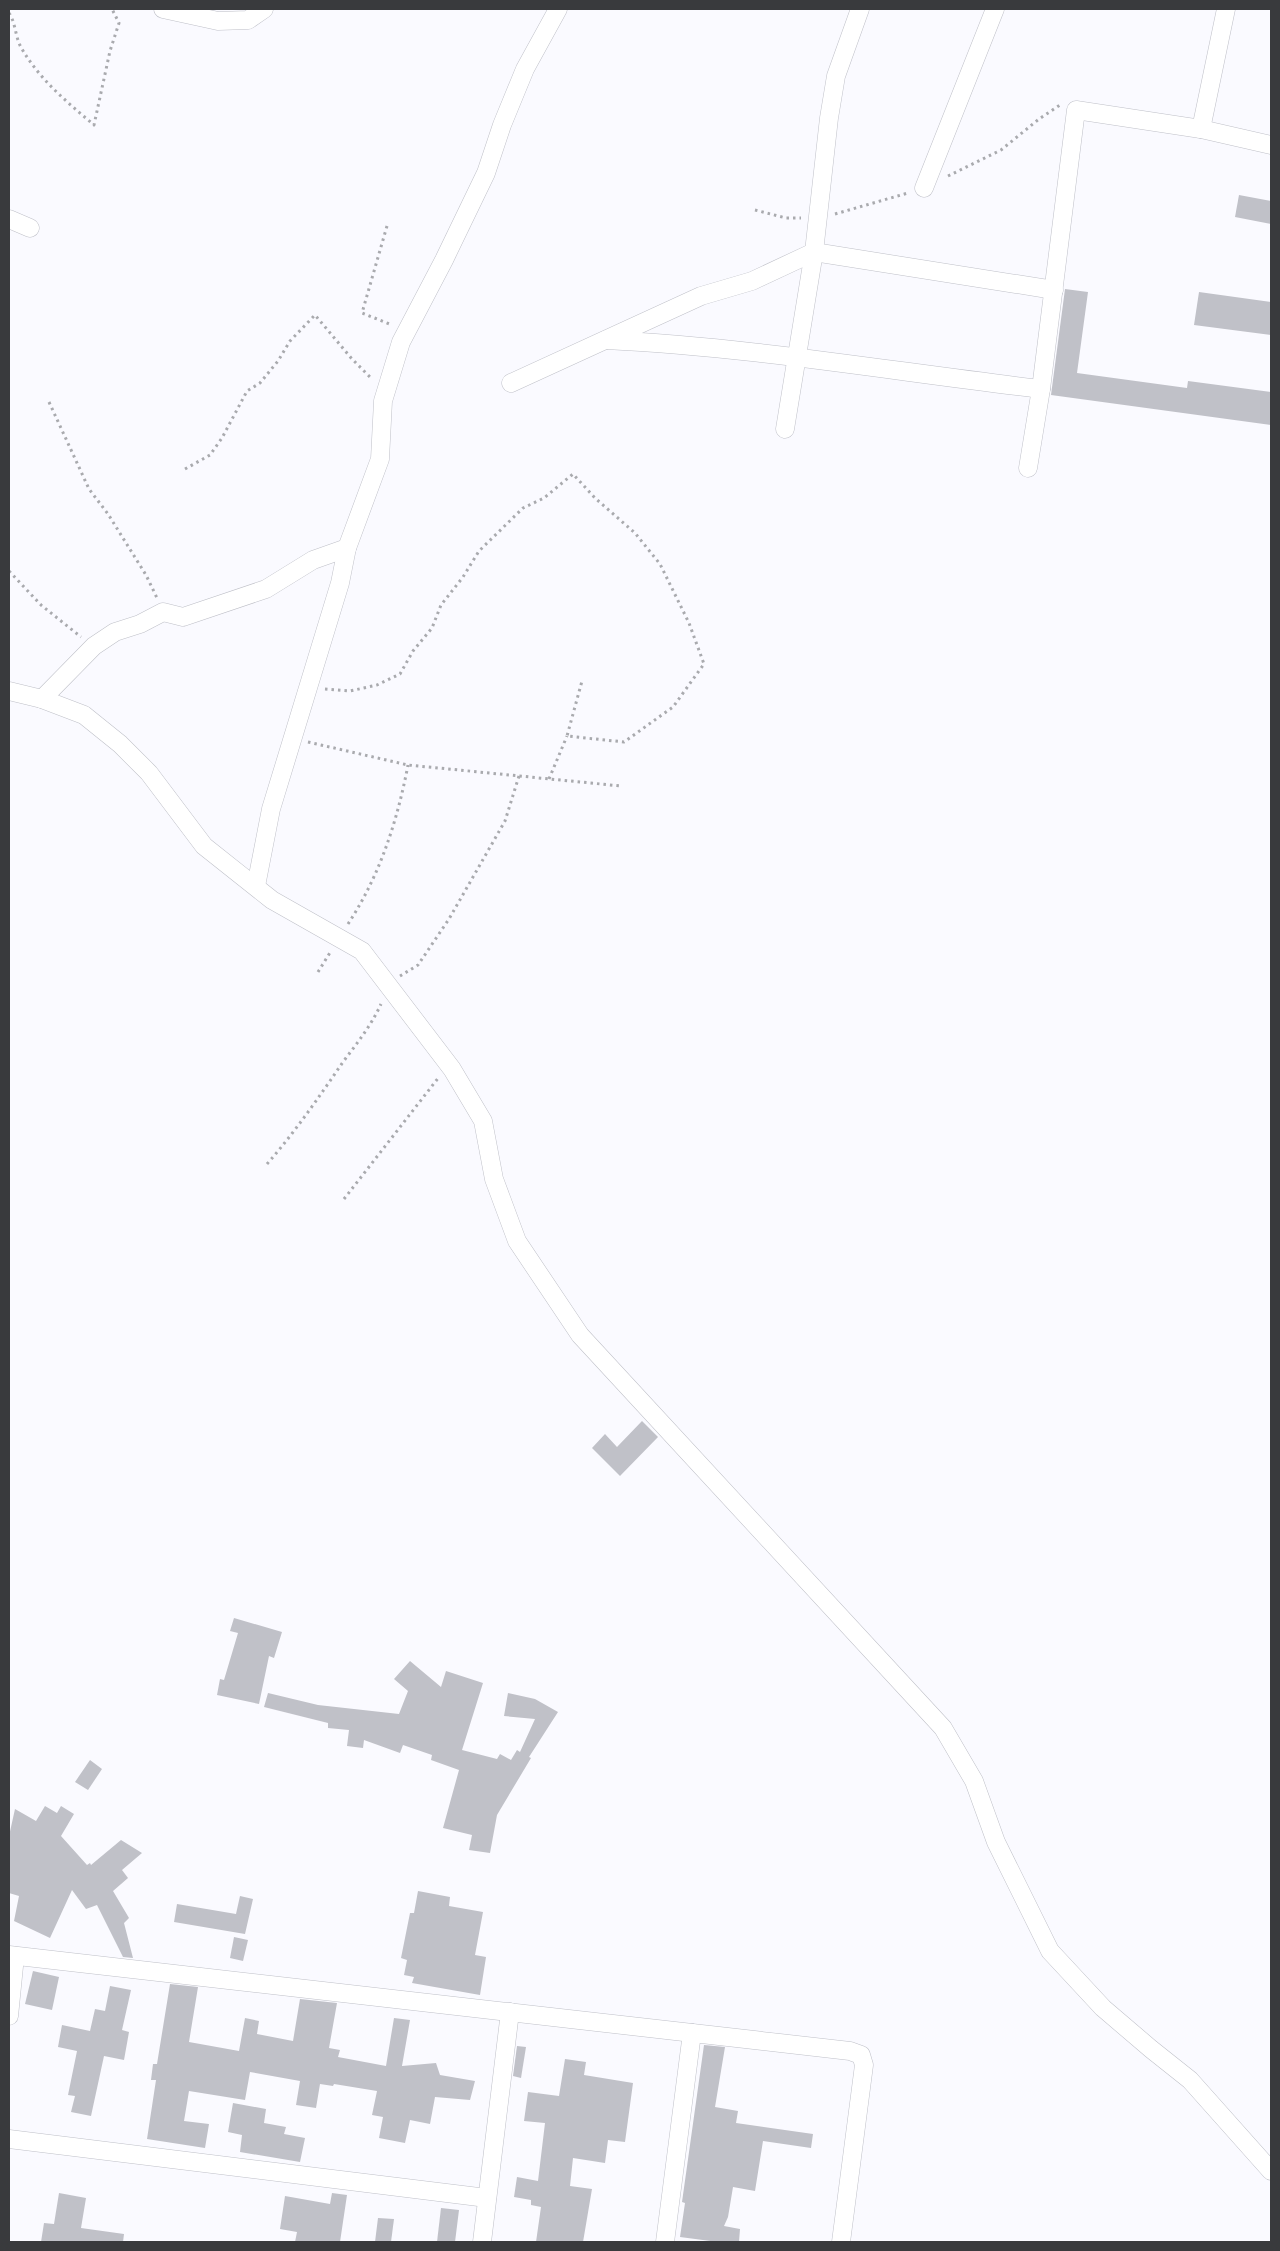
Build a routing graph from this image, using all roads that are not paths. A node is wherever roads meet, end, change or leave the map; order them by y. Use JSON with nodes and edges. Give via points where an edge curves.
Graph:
{"nodes":[{"id":1,"x":163,"y":9,"type":"edge"},
{"id":2,"x":264,"y":9,"type":"edge"},
{"id":3,"x":558,"y":9,"type":"edge"},
{"id":4,"x":860,"y":9,"type":"edge"},
{"id":5,"x":995,"y":9,"type":"edge"},
{"id":6,"x":1226,"y":9,"type":"edge"},
{"id":7,"x":1201,"y":130,"type":"junction"},
{"id":8,"x":1271,"y":145,"type":"edge"},
{"id":9,"x":924,"y":188,"type":"dead end"},
{"id":10,"x":9,"y":218,"type":"edge"},
{"id":11,"x":30,"y":228,"type":"dead end"},
{"id":12,"x":814,"y":252,"type":"junction"},
{"id":13,"x":1054,"y":290,"type":"junction"},
{"id":14,"x":602,"y":340,"type":"junction"},
{"id":15,"x":797,"y":357,"type":"junction"},
{"id":16,"x":511,"y":383,"type":"dead end"},
{"id":17,"x":1040,"y":390,"type":"junction"},
{"id":18,"x":785,"y":429,"type":"dead end"},
{"id":19,"x":1028,"y":468,"type":"dead end"},
{"id":20,"x":347,"y":548,"type":"junction"},
{"id":21,"x":9,"y":691,"type":"edge"},
{"id":22,"x":42,"y":699,"type":"junction"},
{"id":23,"x":256,"y":886,"type":"junction"},
{"id":24,"x":12,"y":1955,"type":"edge"},
{"id":25,"x":510,"y":2012,"type":"junction"},
{"id":26,"x":9,"y":2016,"type":"edge"},
{"id":27,"x":692,"y":2034,"type":"junction"},
{"id":28,"x":9,"y":2139,"type":"edge"},
{"id":29,"x":1271,"y":2171,"type":"edge"},
{"id":30,"x":487,"y":2198,"type":"junction"},
{"id":31,"x":482,"y":2242,"type":"edge"},
{"id":32,"x":665,"y":2242,"type":"edge"},
{"id":33,"x":841,"y":2242,"type":"edge"}],
"edges":[{"from":1,"to":2,"type":"street","via":[[218,22],[248,20]]},
{"from":3,"to":20,"type":"street","via":[[525,69],[486,173],[407,331],[383,401],[380,459]]},
{"from":4,"to":12,"type":"street","via":[[836,76]]},
{"from":5,"to":9,"type":"street"},
{"from":6,"to":7,"type":"street"},
{"from":7,"to":8,"type":"street"},
{"from":7,"to":13,"type":"street","via":[[1076,110]]},
{"from":10,"to":11,"type":"street"},
{"from":12,"to":13,"type":"street"},
{"from":12,"to":14,"type":"street","via":[[752,281],[701,296]]},
{"from":12,"to":15,"type":"street"},
{"from":13,"to":17,"type":"street"},
{"from":14,"to":15,"type":"street"},
{"from":14,"to":16,"type":"street"},
{"from":15,"to":17,"type":"street"},
{"from":15,"to":18,"type":"street"},
{"from":17,"to":19,"type":"street"},
{"from":20,"to":22,"type":"street","via":[[313,560],[294,574],[257,592],[183,617],[163,612],[115,632],[94,646]]},
{"from":20,"to":23,"type":"street","via":[[340,583],[272,809]]},
{"from":21,"to":22,"type":"street"},
{"from":22,"to":23,"type":"street","via":[[84,715],[120,744],[148,774],[204,846]]},
{"from":23,"to":29,"type":"street","via":[[272,900],[362,952],[390,986],[449,1065],[483,1121],[494,1179],[517,1241],[580,1335],[943,1728],[974,1781],[996,1842],[1050,1951],[1103,2008],[1190,2080]]},
{"from":24,"to":25,"type":"street"},
{"from":24,"to":26,"type":"street"},
{"from":25,"to":27,"type":"street"},
{"from":25,"to":30,"type":"street"},
{"from":27,"to":32,"type":"street"},
{"from":27,"to":33,"type":"street","via":[[850,2051],[861,2055],[864,2065]]},
{"from":28,"to":30,"type":"street"},
{"from":30,"to":31,"type":"street"}]}
